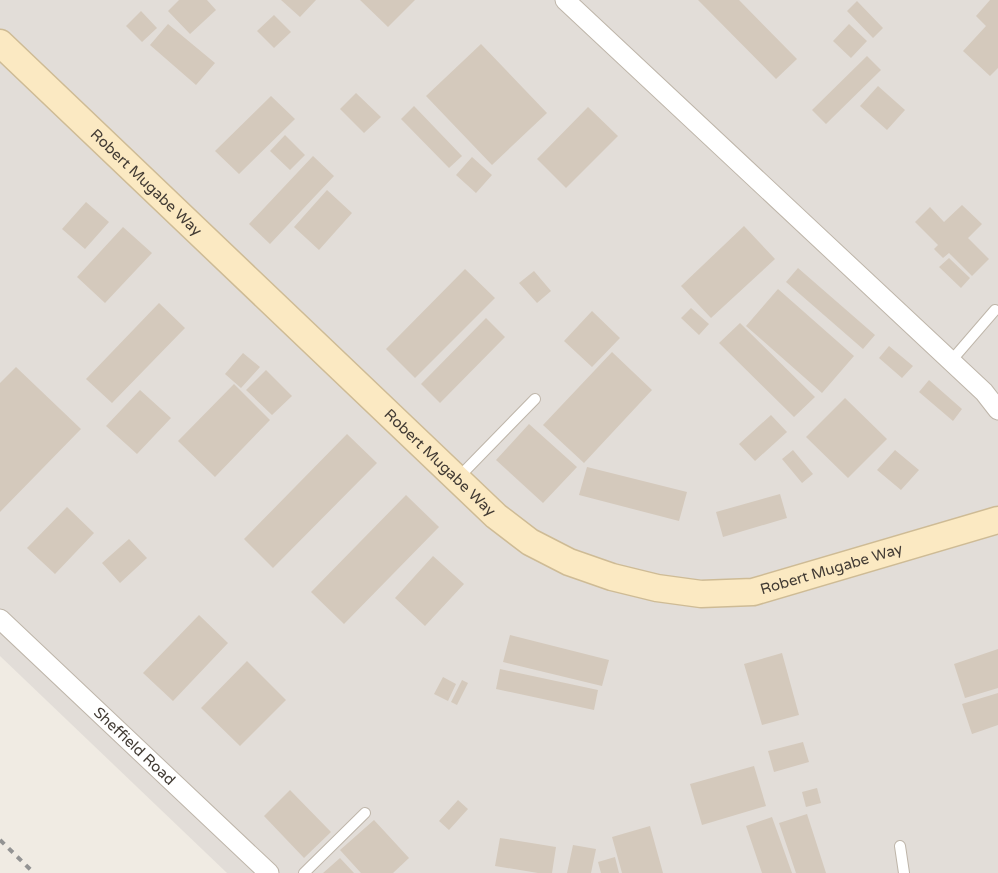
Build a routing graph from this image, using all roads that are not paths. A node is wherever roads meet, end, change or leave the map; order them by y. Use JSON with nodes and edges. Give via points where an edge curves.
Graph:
{"nodes":[{"id":1,"x":564,"y":0,"type":"edge"},
{"id":2,"x":0,"y":42,"type":"edge"},
{"id":3,"x":995,"y":310,"type":"dead end"},
{"id":4,"x":952,"y":361,"type":"junction"},
{"id":5,"x":534,"y":399,"type":"dead end"},
{"id":6,"x":998,"y":410,"type":"edge"},
{"id":7,"x":457,"y":480,"type":"junction"},
{"id":8,"x":998,"y":520,"type":"edge"},
{"id":9,"x":0,"y":619,"type":"edge"},
{"id":10,"x":365,"y":813,"type":"dead end"},
{"id":11,"x":900,"y":846,"type":"dead end"},
{"id":12,"x":269,"y":873,"type":"edge"},
{"id":13,"x":304,"y":873,"type":"edge"},
{"id":14,"x":904,"y":873,"type":"edge"}],
"edges":[{"from":1,"to":4,"type":"street"},
{"from":2,"to":7,"type":"street","name":"Robert Mugabe Way"},
{"from":3,"to":4,"type":"lane"},
{"from":4,"to":6,"type":"street"},
{"from":5,"to":7,"type":"lane"},
{"from":7,"to":8,"type":"street","name":"Robert Mugabe Way","via":[[530,542],[569,562],[657,588],[701,594],[753,592]]},
{"from":9,"to":12,"type":"street","name":"Sheffield Road"},
{"from":10,"to":13,"type":"lane"},
{"from":11,"to":14,"type":"lane"}]}
